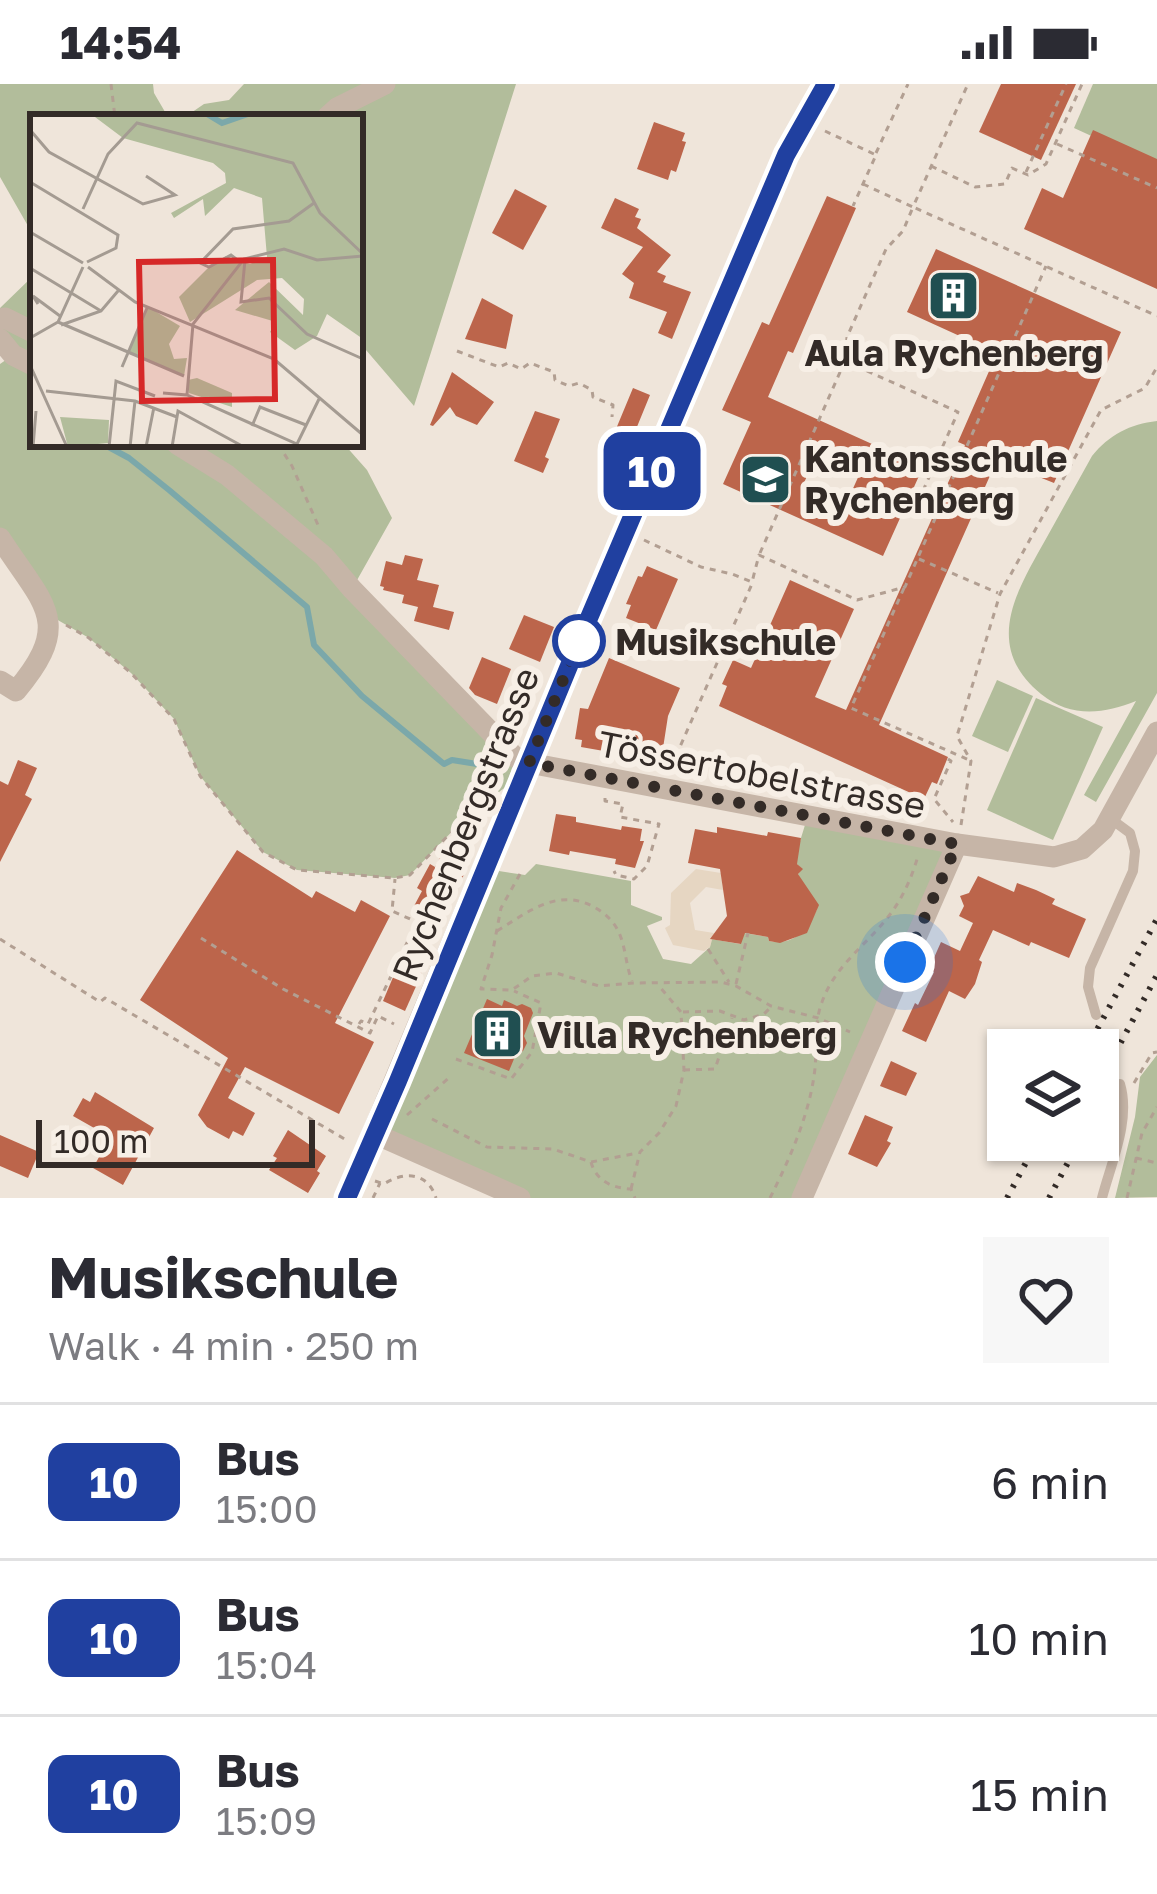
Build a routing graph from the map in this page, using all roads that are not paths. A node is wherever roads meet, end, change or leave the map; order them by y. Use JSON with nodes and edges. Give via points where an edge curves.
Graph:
{"nodes":[{"id":1,"x":385,"y":84,"type":"edge"},
{"id":2,"x":826,"y":84,"type":"edge"},
{"id":3,"x":331,"y":114,"type":"edge"},
{"id":4,"x":0,"y":319,"type":"edge"},
{"id":5,"x":30,"y":330,"type":"edge"},
{"id":6,"x":182,"y":447,"type":"edge"},
{"id":7,"x":0,"y":538,"type":"edge"},
{"id":8,"x":0,"y":681,"type":"edge"},
{"id":9,"x":1157,"y":732,"type":"edge"},
{"id":10,"x":529,"y":763,"type":"junction"},
{"id":11,"x":1111,"y":819,"type":"junction"},
{"id":12,"x":957,"y":844,"type":"junction"},
{"id":13,"x":1096,"y":1015,"type":"dead end"},
{"id":14,"x":1120,"y":1084,"type":"dead end"},
{"id":15,"x":376,"y":1134,"type":"junction"},
{"id":16,"x":347,"y":1198,"type":"edge"},
{"id":17,"x":520,"y":1198,"type":"edge"},
{"id":18,"x":802,"y":1198,"type":"edge"},
{"id":19,"x":1102,"y":1198,"type":"edge"}],
"edges":[{"from":1,"to":3,"type":"street"},
{"from":2,"to":10,"type":"street","name":"Rychenbergstrasse","via":[[786,155]]},
{"from":4,"to":5,"type":"street"},
{"from":6,"to":10,"type":"street","name":"Tössertobelstrasse","via":[[324,556]]},
{"from":7,"to":8,"type":"street","via":[[49,615],[37,666],[16,691]]},
{"from":9,"to":11,"type":"street"},
{"from":10,"to":12,"type":"street","name":"Tössertobelstrasse"},
{"from":10,"to":15,"type":"street","name":"Rychenbergstrasse"},
{"from":11,"to":12,"type":"street","name":"Tössertobelstrasse","via":[[1089,844],[1063,856]]},
{"from":11,"to":13,"type":"lane","via":[[1130,833],[1135,857],[1090,968]]},
{"from":12,"to":18,"type":"street"},
{"from":14,"to":19,"type":"lane","via":[[1123,1114]]},
{"from":15,"to":16,"type":"street","name":"Rychenbergstrasse"},
{"from":15,"to":17,"type":"street"}]}
